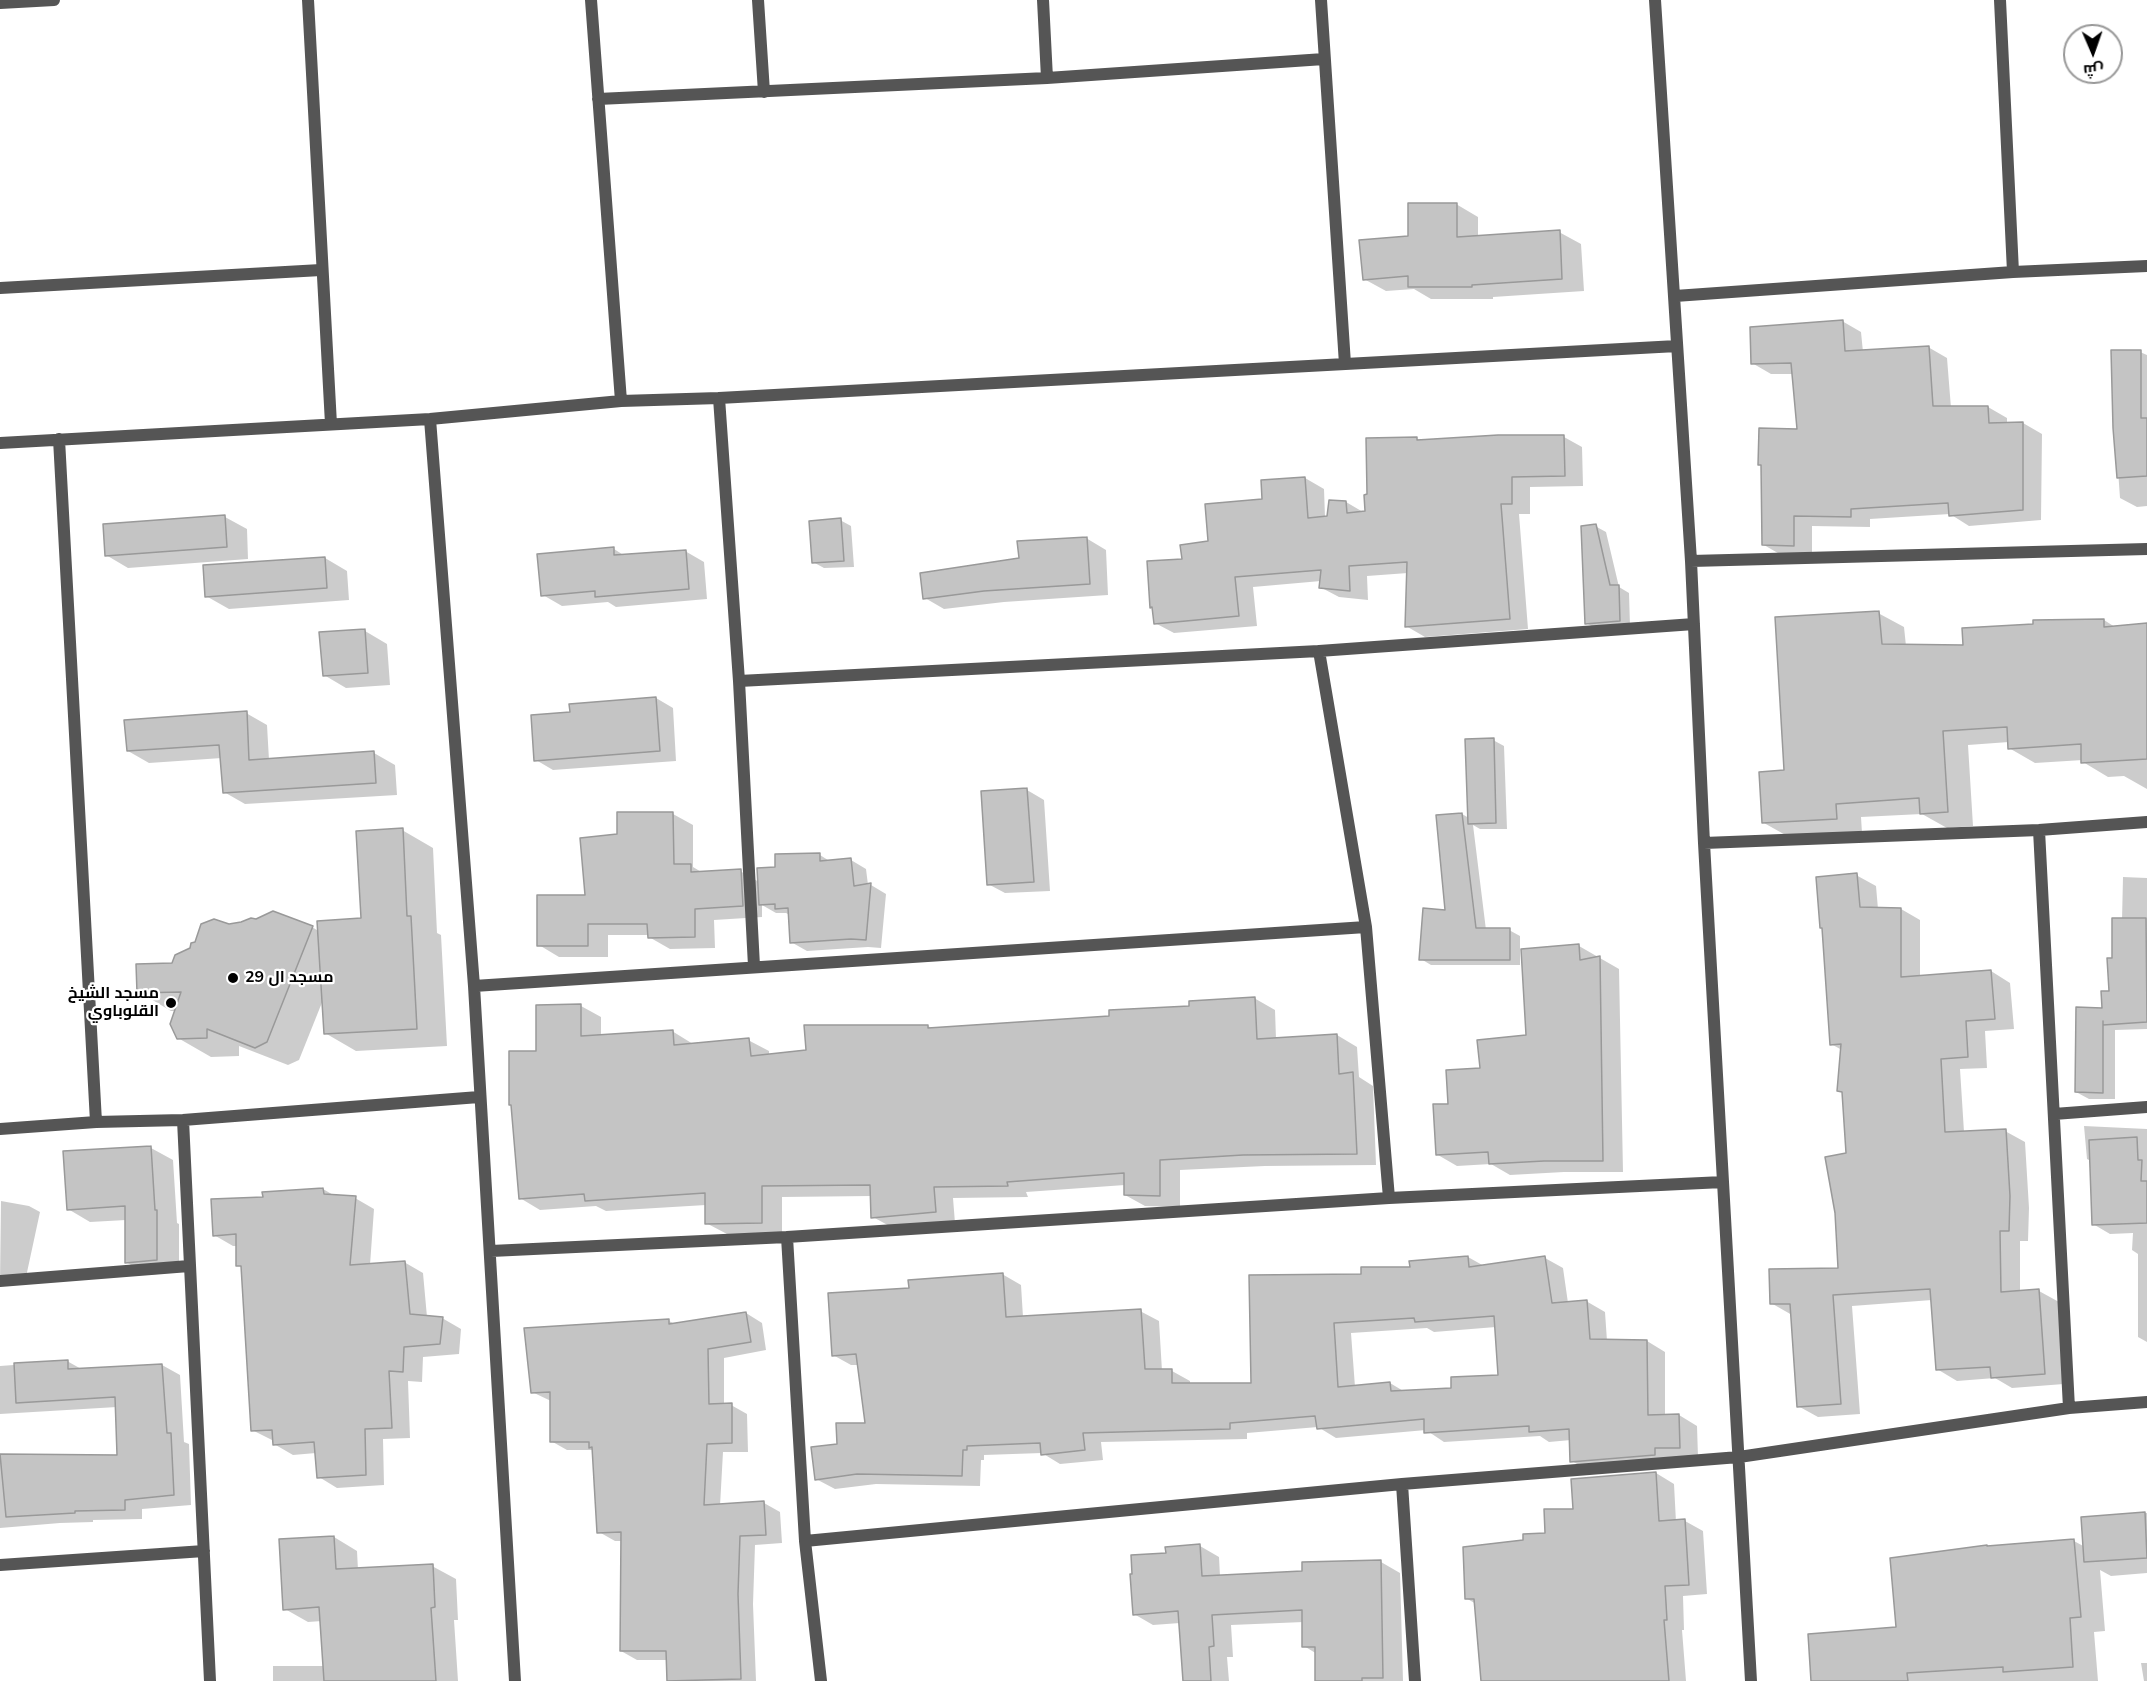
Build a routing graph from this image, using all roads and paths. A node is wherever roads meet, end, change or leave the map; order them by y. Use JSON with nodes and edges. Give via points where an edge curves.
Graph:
{"nodes":[{"id":1,"x":54,"y":0,"type":"edge"},
{"id":2,"x":308,"y":0,"type":"edge"},
{"id":3,"x":591,"y":0,"type":"edge"},
{"id":4,"x":758,"y":0,"type":"edge"},
{"id":5,"x":1043,"y":0,"type":"edge"},
{"id":6,"x":1321,"y":0,"type":"edge"},
{"id":7,"x":1655,"y":0,"type":"edge"},
{"id":8,"x":2000,"y":0,"type":"edge"},
{"id":9,"x":0,"y":3,"type":"edge"},
{"id":10,"x":1324,"y":58,"type":"junction"},
{"id":11,"x":1047,"y":78,"type":"junction"},
{"id":12,"x":764,"y":92,"type":"junction"},
{"id":13,"x":598,"y":99,"type":"junction"},
{"id":14,"x":2147,"y":266,"type":"edge"},
{"id":15,"x":321,"y":270,"type":"junction"},
{"id":16,"x":2013,"y":272,"type":"junction"},
{"id":17,"x":0,"y":288,"type":"edge"},
{"id":18,"x":1675,"y":296,"type":"junction"},
{"id":19,"x":1677,"y":346,"type":"junction"},
{"id":20,"x":1345,"y":364,"type":"junction"},
{"id":21,"x":719,"y":398,"type":"junction"},
{"id":22,"x":621,"y":401,"type":"junction"},
{"id":23,"x":430,"y":419,"type":"junction"},
{"id":24,"x":331,"y":424,"type":"junction"},
{"id":25,"x":59,"y":439,"type":"junction"},
{"id":26,"x":0,"y":443,"type":"edge"},
{"id":27,"x":2147,"y":549,"type":"edge"},
{"id":28,"x":1691,"y":561,"type":"junction"},
{"id":29,"x":1694,"y":624,"type":"junction"},
{"id":30,"x":1319,"y":651,"type":"junction"},
{"id":31,"x":739,"y":681,"type":"junction"},
{"id":32,"x":2147,"y":822,"type":"edge"},
{"id":33,"x":2039,"y":830,"type":"junction"},
{"id":34,"x":1704,"y":843,"type":"junction"},
{"id":35,"x":1366,"y":927,"type":"junction"},
{"id":36,"x":754,"y":966,"type":"junction"},
{"id":37,"x":474,"y":986,"type":"junction"},
{"id":38,"x":479,"y":1097,"type":"junction"},
{"id":39,"x":2147,"y":1107,"type":"edge"},
{"id":40,"x":2054,"y":1114,"type":"junction"},
{"id":41,"x":183,"y":1120,"type":"junction"},
{"id":42,"x":96,"y":1122,"type":"junction"},
{"id":43,"x":0,"y":1129,"type":"edge"},
{"id":44,"x":1723,"y":1182,"type":"junction"},
{"id":45,"x":1389,"y":1198,"type":"junction"},
{"id":46,"x":788,"y":1237,"type":"junction"},
{"id":47,"x":490,"y":1251,"type":"junction"},
{"id":48,"x":189,"y":1266,"type":"junction"},
{"id":49,"x":0,"y":1281,"type":"edge"},
{"id":50,"x":2147,"y":1402,"type":"edge"},
{"id":51,"x":2069,"y":1408,"type":"junction"},
{"id":52,"x":1739,"y":1457,"type":"junction"},
{"id":53,"x":1402,"y":1484,"type":"junction"},
{"id":54,"x":805,"y":1541,"type":"junction"},
{"id":55,"x":204,"y":1551,"type":"junction"},
{"id":56,"x":0,"y":1565,"type":"edge"},
{"id":57,"x":210,"y":1681,"type":"edge"},
{"id":58,"x":515,"y":1681,"type":"edge"},
{"id":59,"x":821,"y":1681,"type":"edge"},
{"id":60,"x":1415,"y":1681,"type":"edge"},
{"id":61,"x":1751,"y":1681,"type":"edge"}],
"edges":[{"from":1,"to":9,"type":"street"},
{"from":2,"to":15,"type":"street"},
{"from":3,"to":13,"type":"street"},
{"from":4,"to":12,"type":"street"},
{"from":5,"to":11,"type":"street"},
{"from":6,"to":10,"type":"street"},
{"from":7,"to":18,"type":"street"},
{"from":8,"to":16,"type":"street"},
{"from":10,"to":11,"type":"street"},
{"from":10,"to":20,"type":"street"},
{"from":11,"to":12,"type":"street"},
{"from":12,"to":13,"type":"street"},
{"from":13,"to":22,"type":"street"},
{"from":14,"to":16,"type":"street"},
{"from":15,"to":17,"type":"street"},
{"from":15,"to":24,"type":"street"},
{"from":16,"to":18,"type":"street"},
{"from":18,"to":19,"type":"street"},
{"from":19,"to":20,"type":"street"},
{"from":19,"to":28,"type":"street"},
{"from":20,"to":21,"type":"street"},
{"from":21,"to":22,"type":"street"},
{"from":21,"to":31,"type":"street"},
{"from":22,"to":23,"type":"street"},
{"from":23,"to":24,"type":"street"},
{"from":23,"to":37,"type":"street"},
{"from":24,"to":25,"type":"street"},
{"from":25,"to":26,"type":"street"},
{"from":25,"to":42,"type":"street"},
{"from":27,"to":28,"type":"street"},
{"from":28,"to":29,"type":"street"},
{"from":29,"to":30,"type":"street"},
{"from":29,"to":34,"type":"street"},
{"from":30,"to":31,"type":"street"},
{"from":30,"to":35,"type":"street"},
{"from":31,"to":36,"type":"street"},
{"from":32,"to":33,"type":"street"},
{"from":33,"to":34,"type":"street"},
{"from":33,"to":40,"type":"street"},
{"from":34,"to":44,"type":"street"},
{"from":35,"to":36,"type":"street"},
{"from":35,"to":45,"type":"street"},
{"from":36,"to":37,"type":"street"},
{"from":37,"to":38,"type":"street"},
{"from":38,"to":41,"type":"street"},
{"from":38,"to":47,"type":"street"},
{"from":39,"to":40,"type":"street"},
{"from":40,"to":51,"type":"street"},
{"from":41,"to":42,"type":"street"},
{"from":41,"to":48,"type":"street"},
{"from":42,"to":43,"type":"street"},
{"from":44,"to":45,"type":"street"},
{"from":44,"to":52,"type":"street"},
{"from":45,"to":46,"type":"street"},
{"from":46,"to":47,"type":"street"},
{"from":46,"to":54,"type":"street"},
{"from":47,"to":58,"type":"street"},
{"from":48,"to":49,"type":"street"},
{"from":48,"to":55,"type":"street"},
{"from":50,"to":51,"type":"street"},
{"from":51,"to":52,"type":"street"},
{"from":52,"to":53,"type":"street"},
{"from":52,"to":61,"type":"street"},
{"from":53,"to":54,"type":"street"},
{"from":53,"to":60,"type":"street"},
{"from":54,"to":59,"type":"street"},
{"from":55,"to":56,"type":"street"},
{"from":55,"to":57,"type":"street"}]}
